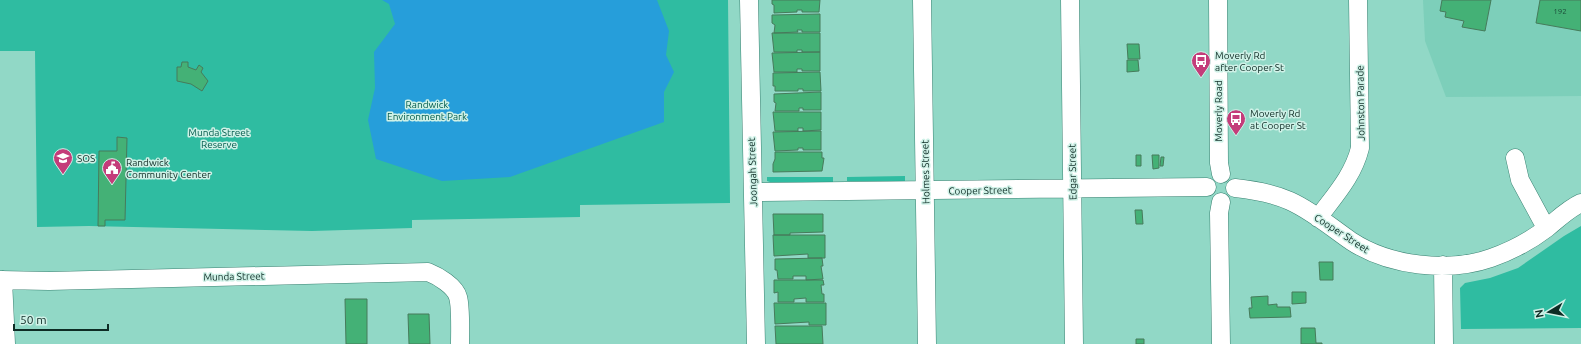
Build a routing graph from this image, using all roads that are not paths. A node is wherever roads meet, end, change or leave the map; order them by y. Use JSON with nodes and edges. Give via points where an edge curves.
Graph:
{"nodes":[{"id":1,"x":749,"y":0,"type":"edge"},
{"id":2,"x":922,"y":0,"type":"edge"},
{"id":3,"x":1070,"y":0,"type":"edge"},
{"id":4,"x":1218,"y":0,"type":"edge"},
{"id":5,"x":1358,"y":0,"type":"edge"},
{"id":6,"x":1515,"y":158,"type":"dead end"},
{"id":7,"x":1220,"y":174,"type":"junction"},
{"id":8,"x":1207,"y":187,"type":"junction"},
{"id":9,"x":1234,"y":188,"type":"junction"},
{"id":10,"x":1072,"y":189,"type":"junction"},
{"id":11,"x":925,"y":190,"type":"junction"},
{"id":12,"x":753,"y":192,"type":"junction"},
{"id":13,"x":1221,"y":202,"type":"junction"},
{"id":14,"x":1581,"y":203,"type":"edge"},
{"id":15,"x":1318,"y":218,"type":"junction"},
{"id":16,"x":1546,"y":228,"type":"junction"},
{"id":17,"x":1443,"y":265,"type":"junction"},
{"id":18,"x":2,"y":280,"type":"edge"},
{"id":19,"x":6,"y":344,"type":"edge"},
{"id":20,"x":460,"y":344,"type":"edge"},
{"id":21,"x":756,"y":344,"type":"edge"},
{"id":22,"x":927,"y":344,"type":"edge"},
{"id":23,"x":1074,"y":344,"type":"edge"},
{"id":24,"x":1221,"y":344,"type":"edge"},
{"id":25,"x":1444,"y":344,"type":"edge"}],
"edges":[{"from":1,"to":12,"type":"street","name":"Joongah Street"},
{"from":2,"to":11,"type":"street","name":"Holmes Street"},
{"from":3,"to":10,"type":"street","name":"Edgar Street"},
{"from":4,"to":7,"type":"street","name":"Moverly Road"},
{"from":5,"to":15,"type":"street","name":"Johnston Parade","via":[[1360,148],[1352,173]]},
{"from":6,"to":16,"type":"street","via":[[1520,180]]},
{"from":7,"to":8,"type":"street","via":[[1210,179]]},
{"from":7,"to":9,"type":"street","via":[[1232,180]]},
{"from":8,"to":10,"type":"street","name":"Cooper Street"},
{"from":8,"to":13,"type":"street","via":[[1210,198]]},
{"from":9,"to":13,"type":"street","via":[[1229,199]]},
{"from":9,"to":15,"type":"street","name":"Cooper Street","via":[[1255,190],[1280,197],[1299,205]]},
{"from":10,"to":11,"type":"street","name":"Cooper Street"},
{"from":10,"to":23,"type":"street","name":"Edgar Street"},
{"from":11,"to":12,"type":"street","name":"Cooper Street"},
{"from":11,"to":22,"type":"street","name":"Holmes Street"},
{"from":12,"to":21,"type":"street","name":"Joongah Street"},
{"from":13,"to":24,"type":"street"},
{"from":14,"to":16,"type":"street","name":"Cooper Street"},
{"from":15,"to":17,"type":"street","name":"Cooper Street","via":[[1352,242],[1379,256],[1407,262]]},
{"from":16,"to":17,"type":"street","name":"Cooper Street","via":[[1521,245],[1490,258]]},
{"from":17,"to":25,"type":"street"},
{"from":18,"to":19,"type":"street"},
{"from":18,"to":20,"type":"street","name":"Munda Street","via":[[428,272],[448,284],[458,296]]}]}
